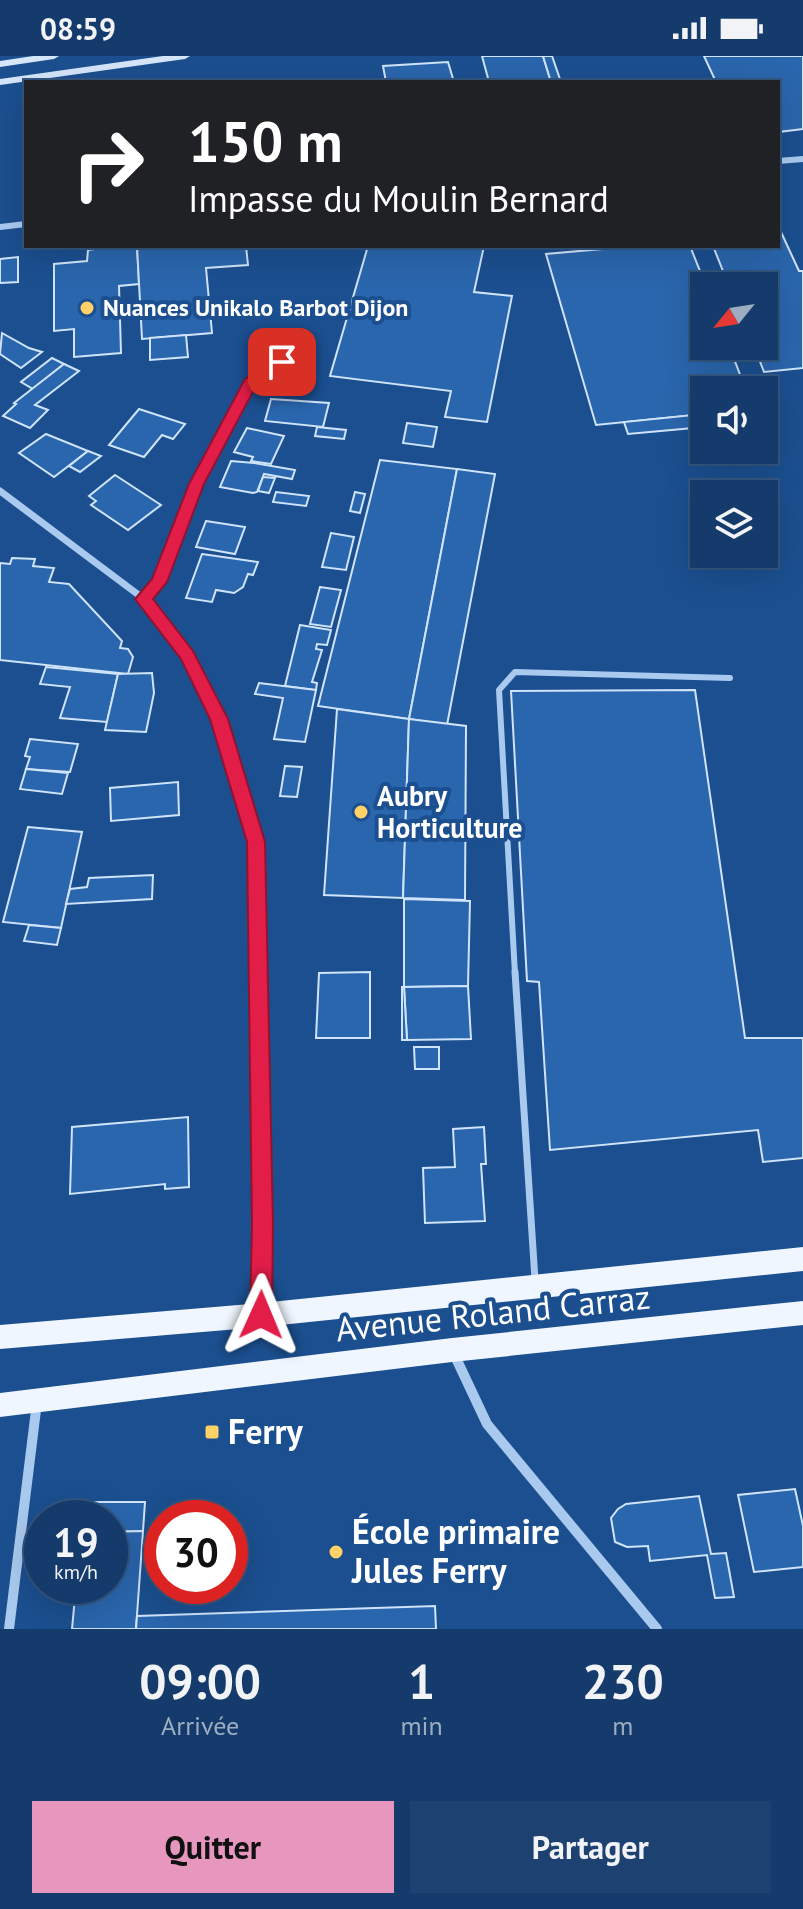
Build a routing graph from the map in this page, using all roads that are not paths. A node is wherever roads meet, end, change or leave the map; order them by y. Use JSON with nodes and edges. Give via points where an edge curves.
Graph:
{"nodes":[{"id":1,"x":54,"y":56,"type":"edge"},
{"id":2,"x":185,"y":56,"type":"edge"},
{"id":3,"x":0,"y":64,"type":"edge"},
{"id":4,"x":0,"y":82,"type":"edge"},
{"id":5,"x":803,"y":159,"type":"edge"},
{"id":6,"x":780,"y":161,"type":"edge"},
{"id":7,"x":24,"y":224,"type":"edge"},
{"id":8,"x":0,"y":227,"type":"edge"},
{"id":9,"x":282,"y":362,"type":"dead end"},
{"id":10,"x":0,"y":491,"type":"edge"},
{"id":11,"x":144,"y":599,"type":"junction"},
{"id":12,"x":730,"y":678,"type":"dead end"},
{"id":13,"x":803,"y":1259,"type":"edge"},
{"id":14,"x":536,"y":1287,"type":"junction"},
{"id":15,"x":803,"y":1313,"type":"edge"},
{"id":16,"x":261,"y":1315,"type":"junction"},
{"id":17,"x":0,"y":1337,"type":"edge"},
{"id":18,"x":452,"y":1350,"type":"junction"},
{"id":19,"x":37,"y":1401,"type":"junction"},
{"id":20,"x":0,"y":1405,"type":"edge"},
{"id":21,"x":9,"y":1629,"type":"edge"},
{"id":22,"x":657,"y":1629,"type":"edge"}],
"edges":[{"from":1,"to":3,"type":"main road"},
{"from":2,"to":4,"type":"main road"},
{"from":5,"to":6,"type":"street"},
{"from":7,"to":8,"type":"street"},
{"from":9,"to":11,"type":"street","via":[[252,379],[196,484],[159,582]]},
{"from":10,"to":11,"type":"street"},
{"from":11,"to":16,"type":"street","via":[[187,655],[219,719],[256,842]]},
{"from":12,"to":14,"type":"lane","via":[[515,672],[499,690]]},
{"from":13,"to":14,"type":"main road","name":"Avenue Roland Carraz"},
{"from":14,"to":16,"type":"main road","name":"Avenue Roland Carraz"},
{"from":15,"to":18,"type":"main road","name":"Avenue Roland Carraz"},
{"from":16,"to":17,"type":"main road","name":"Avenue Roland Carraz"},
{"from":18,"to":19,"type":"main road","name":"Avenue Roland Carraz"},
{"from":18,"to":22,"type":"street","via":[[487,1424]]},
{"from":19,"to":20,"type":"main road","name":"Avenue Roland Carraz"},
{"from":19,"to":21,"type":"street"}]}
